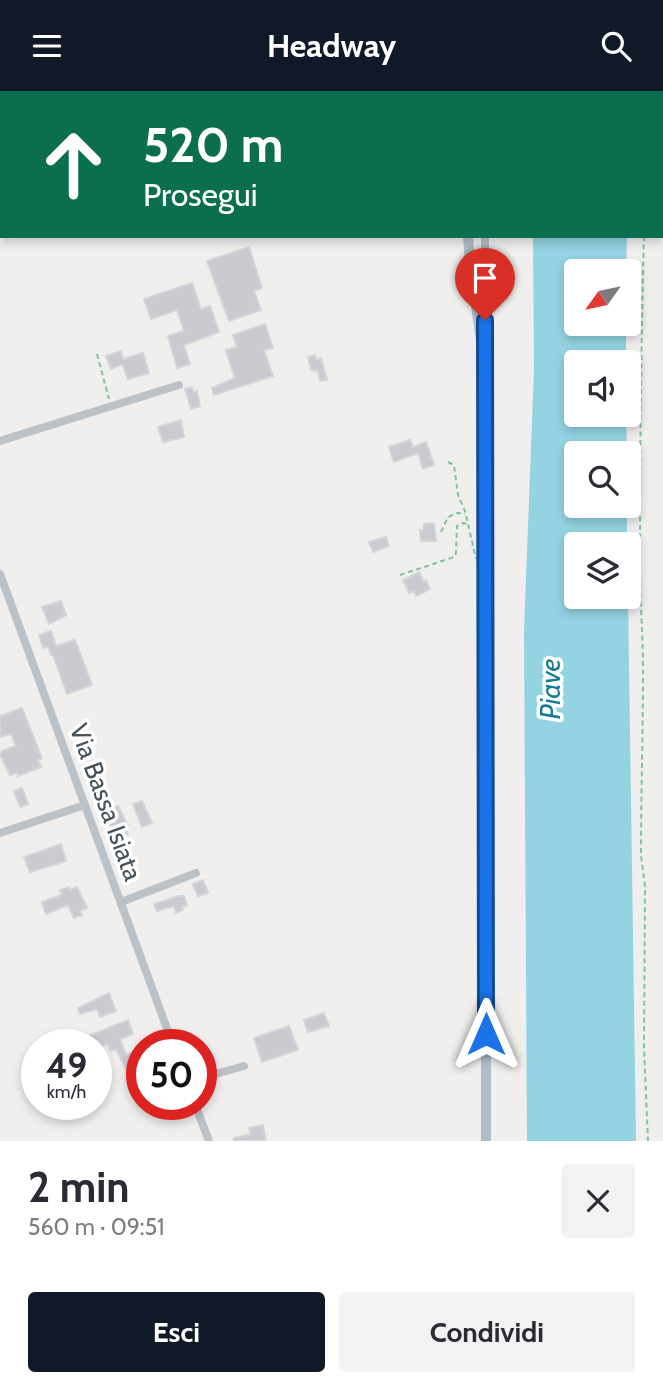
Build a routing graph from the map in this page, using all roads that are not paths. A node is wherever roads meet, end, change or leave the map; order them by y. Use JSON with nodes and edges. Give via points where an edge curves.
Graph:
{"nodes":[{"id":1,"x":468,"y":238,"type":"edge"},
{"id":2,"x":485,"y":238,"type":"edge"},
{"id":3,"x":486,"y":375,"type":"junction"},
{"id":4,"x":179,"y":385,"type":"dead end"},
{"id":5,"x":0,"y":441,"type":"edge"},
{"id":6,"x":0,"y":574,"type":"edge"},
{"id":7,"x":85,"y":805,"type":"junction"},
{"id":8,"x":0,"y":833,"type":"edge"},
{"id":9,"x":196,"y":873,"type":"dead end"},
{"id":10,"x":121,"y":902,"type":"junction"},
{"id":11,"x":167,"y":1029,"type":"edge"},
{"id":12,"x":244,"y":1066,"type":"dead end"},
{"id":13,"x":217,"y":1074,"type":"edge"},
{"id":14,"x":201,"y":1120,"type":"edge"},
{"id":15,"x":209,"y":1141,"type":"edge"},
{"id":16,"x":486,"y":1141,"type":"edge"}],
"edges":[{"from":1,"to":3,"type":"main road"},
{"from":2,"to":3,"type":"street"},
{"from":3,"to":16,"type":"main road"},
{"from":4,"to":5,"type":"street"},
{"from":6,"to":7,"type":"street","name":"Via Bassa Isiata"},
{"from":7,"to":8,"type":"street"},
{"from":7,"to":10,"type":"street","name":"Via Bassa Isiata"},
{"from":9,"to":10,"type":"street"},
{"from":10,"to":11,"type":"street","name":"Via Bassa Isiata"},
{"from":12,"to":13,"type":"street"},
{"from":14,"to":15,"type":"street"}]}
